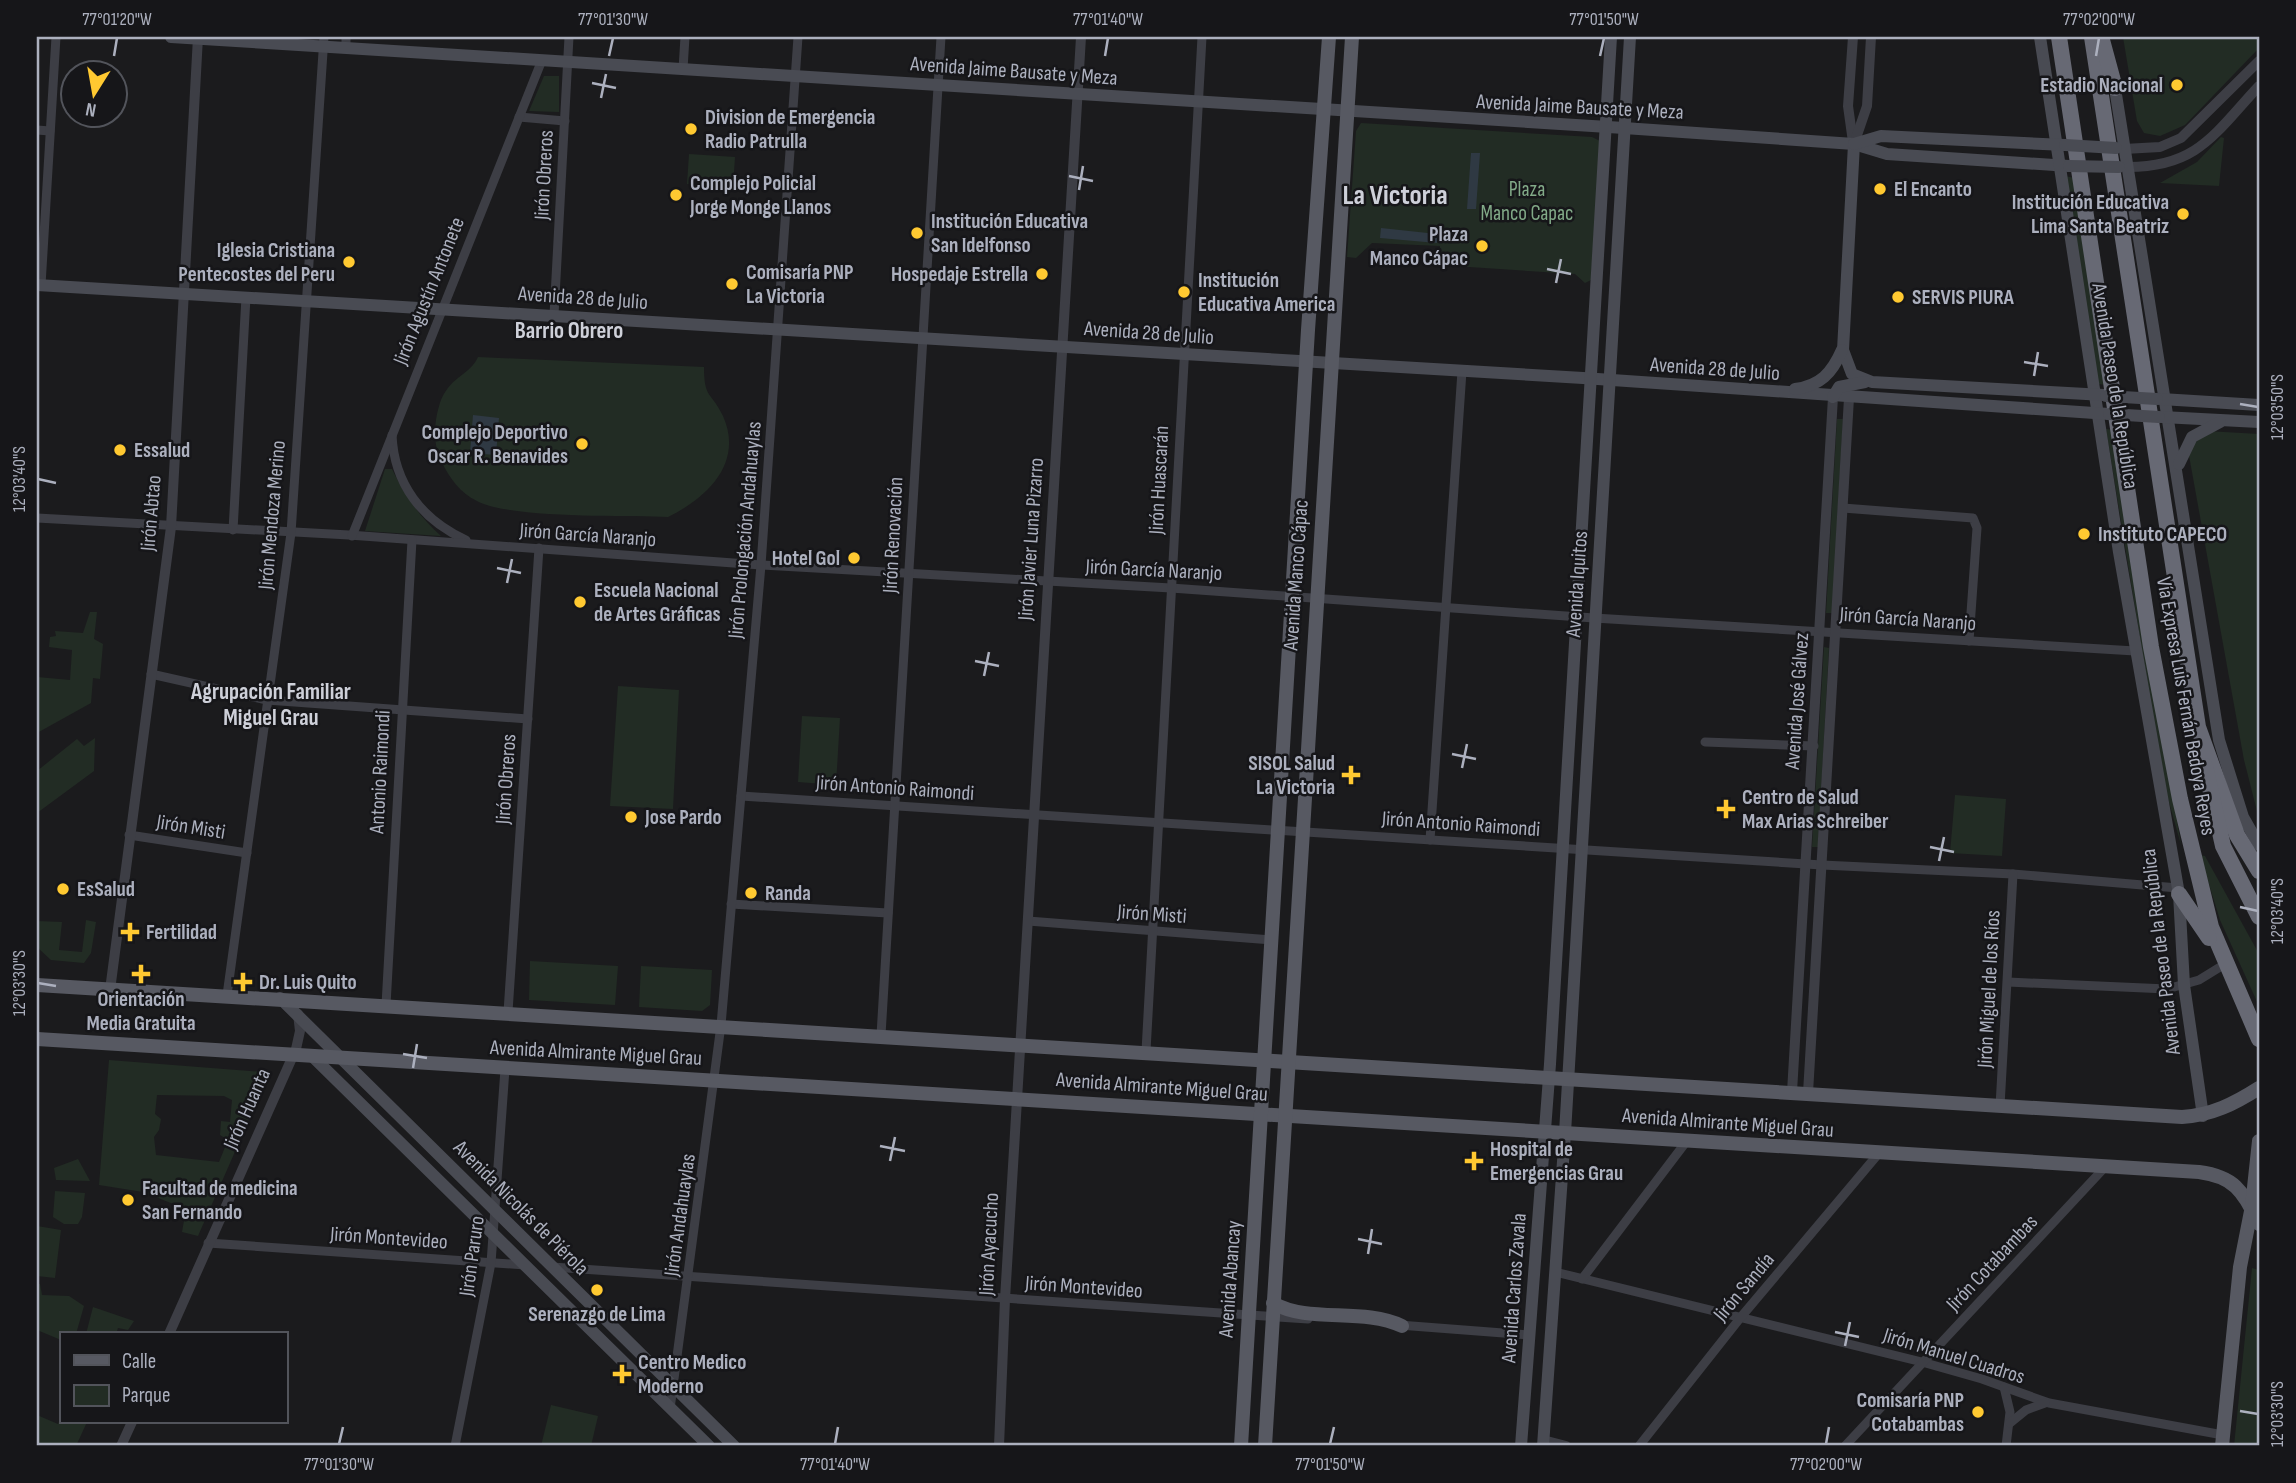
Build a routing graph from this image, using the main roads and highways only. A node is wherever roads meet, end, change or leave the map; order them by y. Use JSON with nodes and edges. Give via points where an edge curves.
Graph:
{"nodes":[{"id":1,"x":171,"y":37,"type":"edge"},
{"id":2,"x":1329,"y":37,"type":"edge"},
{"id":3,"x":1352,"y":37,"type":"edge"},
{"id":4,"x":1611,"y":37,"type":"edge"},
{"id":5,"x":1630,"y":37,"type":"edge"},
{"id":6,"x":2040,"y":37,"type":"edge"},
{"id":7,"x":2059,"y":37,"type":"edge"},
{"id":8,"x":2092,"y":37,"type":"edge"},
{"id":9,"x":2101,"y":37,"type":"edge"},
{"id":10,"x":2108,"y":37,"type":"edge"},
{"id":11,"x":198,"y":38,"type":"edge"},
{"id":12,"x":323,"y":41,"type":"edge"},
{"id":13,"x":346,"y":42,"type":"edge"},
{"id":14,"x":2115,"y":88,"type":"junction"},
{"id":15,"x":1325,"y":111,"type":"junction"},
{"id":16,"x":1347,"y":113,"type":"junction"},
{"id":17,"x":1606,"y":128,"type":"junction"},
{"id":18,"x":1624,"y":128,"type":"junction"},
{"id":19,"x":1854,"y":144,"type":"junction"},
{"id":20,"x":2061,"y":145,"type":"junction"},
{"id":21,"x":2120,"y":148,"type":"junction"},
{"id":22,"x":2065,"y":165,"type":"junction"},
{"id":23,"x":2123,"y":167,"type":"junction"},
{"id":24,"x":39,"y":285,"type":"edge"},
{"id":25,"x":1843,"y":350,"type":"junction"},
{"id":26,"x":1306,"y":362,"type":"junction"},
{"id":27,"x":1331,"y":364,"type":"junction"},
{"id":28,"x":1591,"y":379,"type":"junction"},
{"id":29,"x":1609,"y":380,"type":"junction"},
{"id":30,"x":1872,"y":382,"type":"junction"},
{"id":31,"x":1774,"y":392,"type":"junction"},
{"id":32,"x":2101,"y":395,"type":"junction"},
{"id":33,"x":1833,"y":397,"type":"junction"},
{"id":34,"x":2161,"y":400,"type":"junction"},
{"id":35,"x":2259,"y":405,"type":"edge"},
{"id":36,"x":2103,"y":413,"type":"junction"},
{"id":37,"x":2164,"y":417,"type":"junction"},
{"id":38,"x":2231,"y":421,"type":"junction"},
{"id":39,"x":2259,"y":422,"type":"edge"},
{"id":40,"x":2178,"y":471,"type":"junction"},
{"id":41,"x":2198,"y":727,"type":"junction"},
{"id":42,"x":2259,"y":845,"type":"edge"},
{"id":43,"x":2259,"y":871,"type":"edge"},
{"id":44,"x":2179,"y":891,"type":"junction"},
{"id":45,"x":2259,"y":917,"type":"edge"},
{"id":46,"x":2223,"y":959,"type":"junction"},
{"id":47,"x":37,"y":985,"type":"edge"},
{"id":48,"x":280,"y":998,"type":"junction"},
{"id":49,"x":37,"y":1039,"type":"edge"},
{"id":50,"x":2259,"y":1039,"type":"edge"},
{"id":51,"x":341,"y":1054,"type":"junction"},
{"id":52,"x":311,"y":1055,"type":"junction"},
{"id":53,"x":1265,"y":1065,"type":"junction"},
{"id":54,"x":1287,"y":1067,"type":"junction"},
{"id":55,"x":1549,"y":1081,"type":"junction"},
{"id":56,"x":1567,"y":1082,"type":"junction"},
{"id":57,"x":2259,"y":1088,"type":"edge"},
{"id":58,"x":399,"y":1112,"type":"junction"},
{"id":59,"x":1263,"y":1112,"type":"junction"},
{"id":60,"x":1284,"y":1113,"type":"junction"},
{"id":61,"x":2203,"y":1116,"type":"junction"},
{"id":62,"x":385,"y":1127,"type":"junction"},
{"id":63,"x":1546,"y":1129,"type":"junction"},
{"id":64,"x":1565,"y":1130,"type":"junction"},
{"id":65,"x":2259,"y":1141,"type":"edge"},
{"id":66,"x":2252,"y":1206,"type":"junction"},
{"id":67,"x":2259,"y":1224,"type":"edge"},
{"id":68,"x":1537,"y":1240,"type":"junction"},
{"id":69,"x":1557,"y":1242,"type":"junction"},
{"id":70,"x":1272,"y":1310,"type":"junction"},
{"id":71,"x":1402,"y":1326,"type":"road end"},
{"id":72,"x":1526,"y":1389,"type":"junction"},
{"id":73,"x":1546,"y":1391,"type":"junction"},
{"id":74,"x":2223,"y":1441,"type":"edge"},
{"id":75,"x":1543,"y":1443,"type":"edge"},
{"id":76,"x":709,"y":1446,"type":"edge"},
{"id":77,"x":734,"y":1446,"type":"edge"},
{"id":78,"x":1241,"y":1446,"type":"edge"},
{"id":79,"x":1265,"y":1446,"type":"edge"},
{"id":80,"x":1521,"y":1446,"type":"edge"}],
"edges":[{"from":1,"to":11,"type":"main road","name":"Avenida Jaime Bausate y Meza"},
{"from":2,"to":15,"type":"main road","name":"Avenida Manco Cápac"},
{"from":3,"to":16,"type":"main road","name":"Avenida Manco Cápac"},
{"from":4,"to":17,"type":"main road","name":"Avenida Iquitos"},
{"from":5,"to":18,"type":"main road","name":"Avenida Iquitos"},
{"from":6,"to":20,"type":"main road","name":"Avenida Paseo de la República"},
{"from":7,"to":46,"type":"highway","name":"Vía Expresa Luis Fernán Bedoya Reyes","via":[[2151,647],[2194,866]]},
{"from":8,"to":41,"type":"highway","name":"Vía Expresa Luis Fernán Bedoya Reyes"},
{"from":9,"to":14,"type":"highway"},
{"from":10,"to":14,"type":"main road"},
{"from":11,"to":12,"type":"main road","name":"Avenida Jaime Bausate y Meza"},
{"from":12,"to":13,"type":"main road","name":"Avenida Jaime Bausate y Meza"},
{"from":13,"to":15,"type":"main road","name":"Avenida Jaime Bausate y Meza","via":[[542,60]]},
{"from":14,"to":21,"type":"main road"},
{"from":15,"to":16,"type":"main road","name":"Avenida Jaime Bausate y Meza"},
{"from":15,"to":26,"type":"main road","name":"Avenida Manco Cápac"},
{"from":16,"to":17,"type":"main road","name":"Avenida Jaime Bausate y Meza"},
{"from":16,"to":27,"type":"main road","name":"Avenida Manco Cápac"},
{"from":17,"to":18,"type":"main road","name":"Avenida Jaime Bausate y Meza"},
{"from":17,"to":28,"type":"main road","name":"Avenida Iquitos"},
{"from":18,"to":19,"type":"main road","name":"Avenida Jaime Bausate y Meza"},
{"from":18,"to":29,"type":"main road","name":"Avenida Iquitos"},
{"from":19,"to":20,"type":"main road","name":"Avenida Jaime Bausate y Meza","via":[[1881,136]]},
{"from":19,"to":22,"type":"main road","name":"Avenida Jaime Bausate y Meza","via":[[1887,154]]},
{"from":19,"to":25,"type":"main road"},
{"from":20,"to":21,"type":"main road","name":"Avenida Jaime Bausate y Meza","bridge":true},
{"from":20,"to":22,"type":"main road","name":"Avenida Paseo de la República"},
{"from":21,"to":23,"type":"main road"},
{"from":22,"to":23,"type":"main road","name":"Avenida Jaime Bausate y Meza","bridge":true},
{"from":22,"to":32,"type":"main road","name":"Avenida Paseo de la República"},
{"from":23,"to":34,"type":"main road"},
{"from":24,"to":26,"type":"main road","name":"Avenida 28 de Julio"},
{"from":25,"to":30,"type":"main road","via":[[1852,374]]},
{"from":25,"to":31,"type":"main road","via":[[1824,379]]},
{"from":26,"to":27,"type":"main road","name":"Avenida 28 de Julio"},
{"from":26,"to":53,"type":"main road","name":"Avenida Manco Cápac"},
{"from":27,"to":28,"type":"main road","name":"Avenida 28 de Julio"},
{"from":27,"to":54,"type":"main road","name":"Avenida Manco Cápac"},
{"from":28,"to":29,"type":"main road","name":"Avenida 28 de Julio"},
{"from":28,"to":55,"type":"main road","name":"Avenida Iquitos"},
{"from":29,"to":31,"type":"main road","name":"Avenida 28 de Julio"},
{"from":29,"to":56,"type":"main road","name":"Avenida Iquitos"},
{"from":30,"to":32,"type":"main road"},
{"from":30,"to":33,"type":"main road","via":[[1846,384]]},
{"from":31,"to":33,"type":"main road","name":"Avenida 28 de Julio"},
{"from":32,"to":34,"type":"main road","bridge":true},
{"from":32,"to":36,"type":"main road","name":"Avenida Paseo de la República"},
{"from":33,"to":36,"type":"main road","name":"Avenida 28 de Julio"},
{"from":34,"to":35,"type":"main road"},
{"from":34,"to":37,"type":"main road"},
{"from":36,"to":37,"type":"main road","name":"Avenida 28 de Julio","bridge":true},
{"from":36,"to":44,"type":"main road","name":"Avenida Paseo de la República","via":[[2135,651]]},
{"from":37,"to":38,"type":"main road","name":"Avenida 28 de Julio"},
{"from":37,"to":40,"type":"main road"},
{"from":38,"to":39,"type":"main road","name":"Avenida 28 de Julio"},
{"from":38,"to":40,"type":"main road","via":[[2210,425],[2192,437]]},
{"from":40,"to":42,"type":"main road","via":[[2219,740],[2243,817]]},
{"from":41,"to":43,"type":"highway","name":"Vía Expresa Luis Fernán Bedoya Reyes","via":[[2237,835]]},
{"from":41,"to":45,"type":"highway","via":[[2223,846]]},
{"from":44,"to":46,"type":"highway"},
{"from":44,"to":61,"type":"main road","name":"Avenida Paseo de la República","via":[[2184,985]]},
{"from":46,"to":50,"type":"highway","name":"Vía Expresa Luis Fernán Bedoya Reyes"},
{"from":47,"to":48,"type":"main road","name":"Avenida Almirante Miguel Grau"},
{"from":48,"to":51,"type":"main road","name":"Avenida Nicolás de Piérola"},
{"from":48,"to":53,"type":"main road","name":"Avenida Almirante Miguel Grau","via":[[721,1030],[881,1035],[1021,1049],[1146,1051]]},
{"from":49,"to":52,"type":"main road","name":"Avenida Almirante Miguel Grau"},
{"from":51,"to":52,"type":"main road","name":"Avenida Almirante Miguel Grau"},
{"from":51,"to":58,"type":"main road","name":"Avenida Nicolás de Piérola"},
{"from":51,"to":59,"type":"main road","name":"Avenida Almirante Miguel Grau","via":[[505,1069],[716,1077]]},
{"from":52,"to":62,"type":"main road","name":"Avenida Nicolás de Piérola"},
{"from":53,"to":54,"type":"main road","name":"Avenida Almirante Miguel Grau"},
{"from":53,"to":59,"type":"main road","name":"Avenida Manco Cápac"},
{"from":54,"to":55,"type":"main road","name":"Avenida Almirante Miguel Grau"},
{"from":54,"to":60,"type":"main road","name":"Avenida Manco Cápac"},
{"from":55,"to":56,"type":"main road","name":"Avenida Almirante Miguel Grau"},
{"from":55,"to":63,"type":"main road","name":"Avenida Iquitos"},
{"from":56,"to":61,"type":"main road","name":"Avenida Almirante Miguel Grau"},
{"from":56,"to":64,"type":"main road","name":"Avenida Iquitos"},
{"from":57,"to":61,"type":"main road","name":"Avenida Almirante Miguel Grau"},
{"from":58,"to":62,"type":"main road"},
{"from":58,"to":77,"type":"main road","name":"Avenida Nicolás de Piérola"},
{"from":59,"to":60,"type":"main road","name":"Avenida Almirante Miguel Grau"},
{"from":59,"to":78,"type":"main road","name":"Avenida Abancay"},
{"from":60,"to":63,"type":"main road","name":"Avenida Almirante Miguel Grau"},
{"from":60,"to":70,"type":"main road","name":"Avenida Abancay"},
{"from":62,"to":76,"type":"main road","name":"Avenida Nicolás de Piérola"},
{"from":63,"to":64,"type":"main road","name":"Avenida Almirante Miguel Grau"},
{"from":63,"to":68,"type":"main road","name":"Avenida Carlos Zavala"},
{"from":64,"to":66,"type":"main road","name":"Avenida Almirante Miguel Grau","via":[[1686,1142],[2213,1174],[2234,1185]]},
{"from":64,"to":69,"type":"main road","name":"Avenida Carlos Zavala"},
{"from":65,"to":66,"type":"main road"},
{"from":66,"to":67,"type":"main road","name":"Avenida Almirante Miguel Grau"},
{"from":66,"to":74,"type":"main road","via":[[2240,1267]]},
{"from":68,"to":69,"type":"main road"},
{"from":68,"to":72,"type":"main road","name":"Avenida Carlos Zavala"},
{"from":69,"to":73,"type":"main road","name":"Avenida Carlos Zavala"},
{"from":70,"to":71,"type":"main road","via":[[1384,1317]]},
{"from":70,"to":79,"type":"main road","name":"Avenida Abancay"},
{"from":72,"to":73,"type":"main road"},
{"from":72,"to":80,"type":"main road","name":"Avenida Carlos Zavala"},
{"from":73,"to":75,"type":"main road","name":"Avenida Carlos Zavala"}]}
